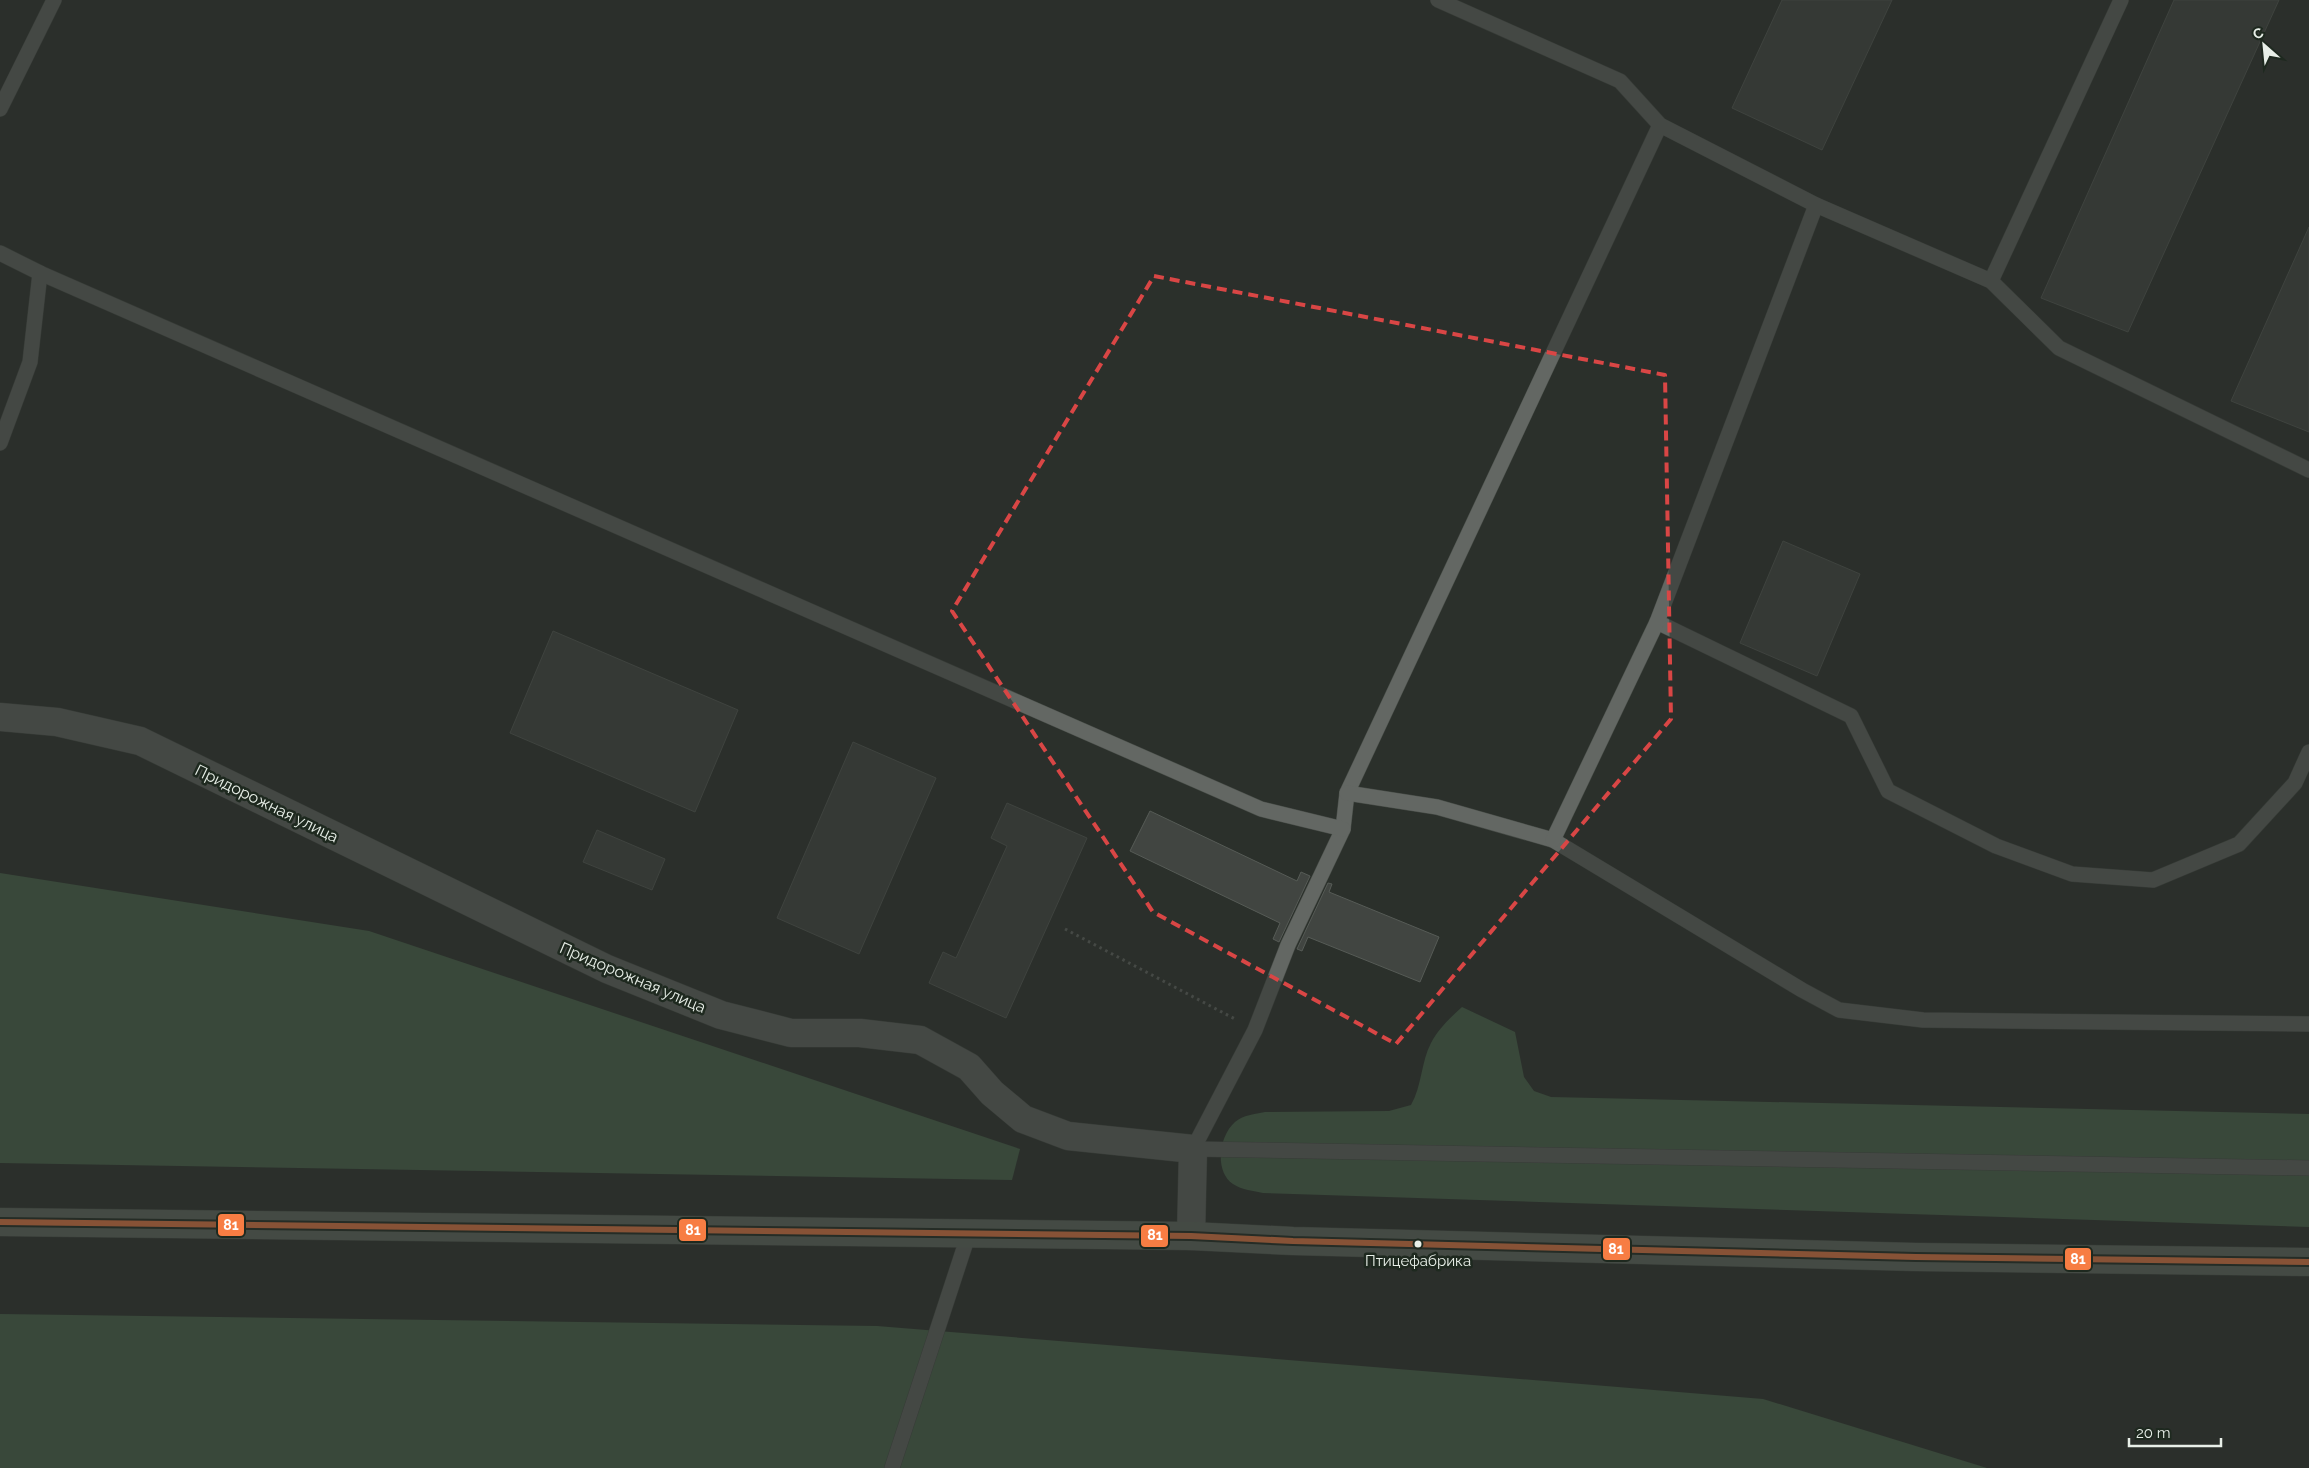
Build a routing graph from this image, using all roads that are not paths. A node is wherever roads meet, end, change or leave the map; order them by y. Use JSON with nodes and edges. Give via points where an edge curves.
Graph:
{"nodes":[{"id":1,"x":54,"y":0,"type":"edge"},
{"id":2,"x":1438,"y":0,"type":"edge"},
{"id":3,"x":2121,"y":0,"type":"edge"},
{"id":4,"x":0,"y":109,"type":"edge"},
{"id":5,"x":1660,"y":125,"type":"junction"},
{"id":6,"x":1816,"y":206,"type":"junction"},
{"id":7,"x":0,"y":252,"type":"edge"},
{"id":8,"x":40,"y":273,"type":"junction"},
{"id":9,"x":1991,"y":281,"type":"junction"},
{"id":10,"x":0,"y":442,"type":"edge"},
{"id":11,"x":2309,"y":470,"type":"edge"},
{"id":12,"x":1656,"y":622,"type":"junction"},
{"id":13,"x":0,"y":717,"type":"edge"},
{"id":14,"x":2309,"y":752,"type":"edge"},
{"id":15,"x":1347,"y":793,"type":"junction"},
{"id":16,"x":1343,"y":829,"type":"junction"},
{"id":17,"x":1553,"y":840,"type":"junction"},
{"id":18,"x":2309,"y":1024,"type":"edge"},
{"id":19,"x":1193,"y":1149,"type":"junction"},
{"id":20,"x":2309,"y":1168,"type":"edge"},
{"id":21,"x":0,"y":1222,"type":"edge"},
{"id":22,"x":970,"y":1233,"type":"junction"},
{"id":23,"x":1192,"y":1236,"type":"junction"},
{"id":24,"x":2309,"y":1262,"type":"edge"},
{"id":25,"x":892,"y":1468,"type":"edge"}],
"edges":[{"from":1,"to":4,"type":"lane"},
{"from":2,"to":5,"type":"lane","via":[[1620,81]]},
{"from":3,"to":9,"type":"lane"},
{"from":5,"to":6,"type":"lane"},
{"from":5,"to":15,"type":"lane"},
{"from":6,"to":9,"type":"lane"},
{"from":6,"to":12,"type":"lane"},
{"from":7,"to":8,"type":"lane"},
{"from":8,"to":10,"type":"lane","via":[[30,362]]},
{"from":8,"to":16,"type":"lane","via":[[1261,809]]},
{"from":9,"to":11,"type":"lane","via":[[2059,348]]},
{"from":12,"to":14,"type":"lane","via":[[1851,716],[1888,791],[1996,846],[2072,874],[2154,880],[2239,844],[2295,783]]},
{"from":12,"to":17,"type":"lane"},
{"from":13,"to":19,"type":"street","name":"Придорожная улица","via":[[57,722],[140,741],[607,969],[720,1015],[791,1033],[860,1033],[920,1040],[969,1067],[992,1093],[1023,1119],[1068,1136]]},
{"from":15,"to":16,"type":"lane"},
{"from":15,"to":17,"type":"lane","via":[[1436,807]]},
{"from":16,"to":19,"type":"lane","via":[[1288,946],[1255,1030]]},
{"from":17,"to":18,"type":"lane","via":[[1839,1010],[1923,1020]]},
{"from":19,"to":20,"type":"lane"},
{"from":19,"to":23,"type":"street"},
{"from":21,"to":22,"type":"main road"},
{"from":22,"to":23,"type":"main road"},
{"from":22,"to":25,"type":"lane"},
{"from":23,"to":24,"type":"main road","via":[[1916,1257]]}]}
